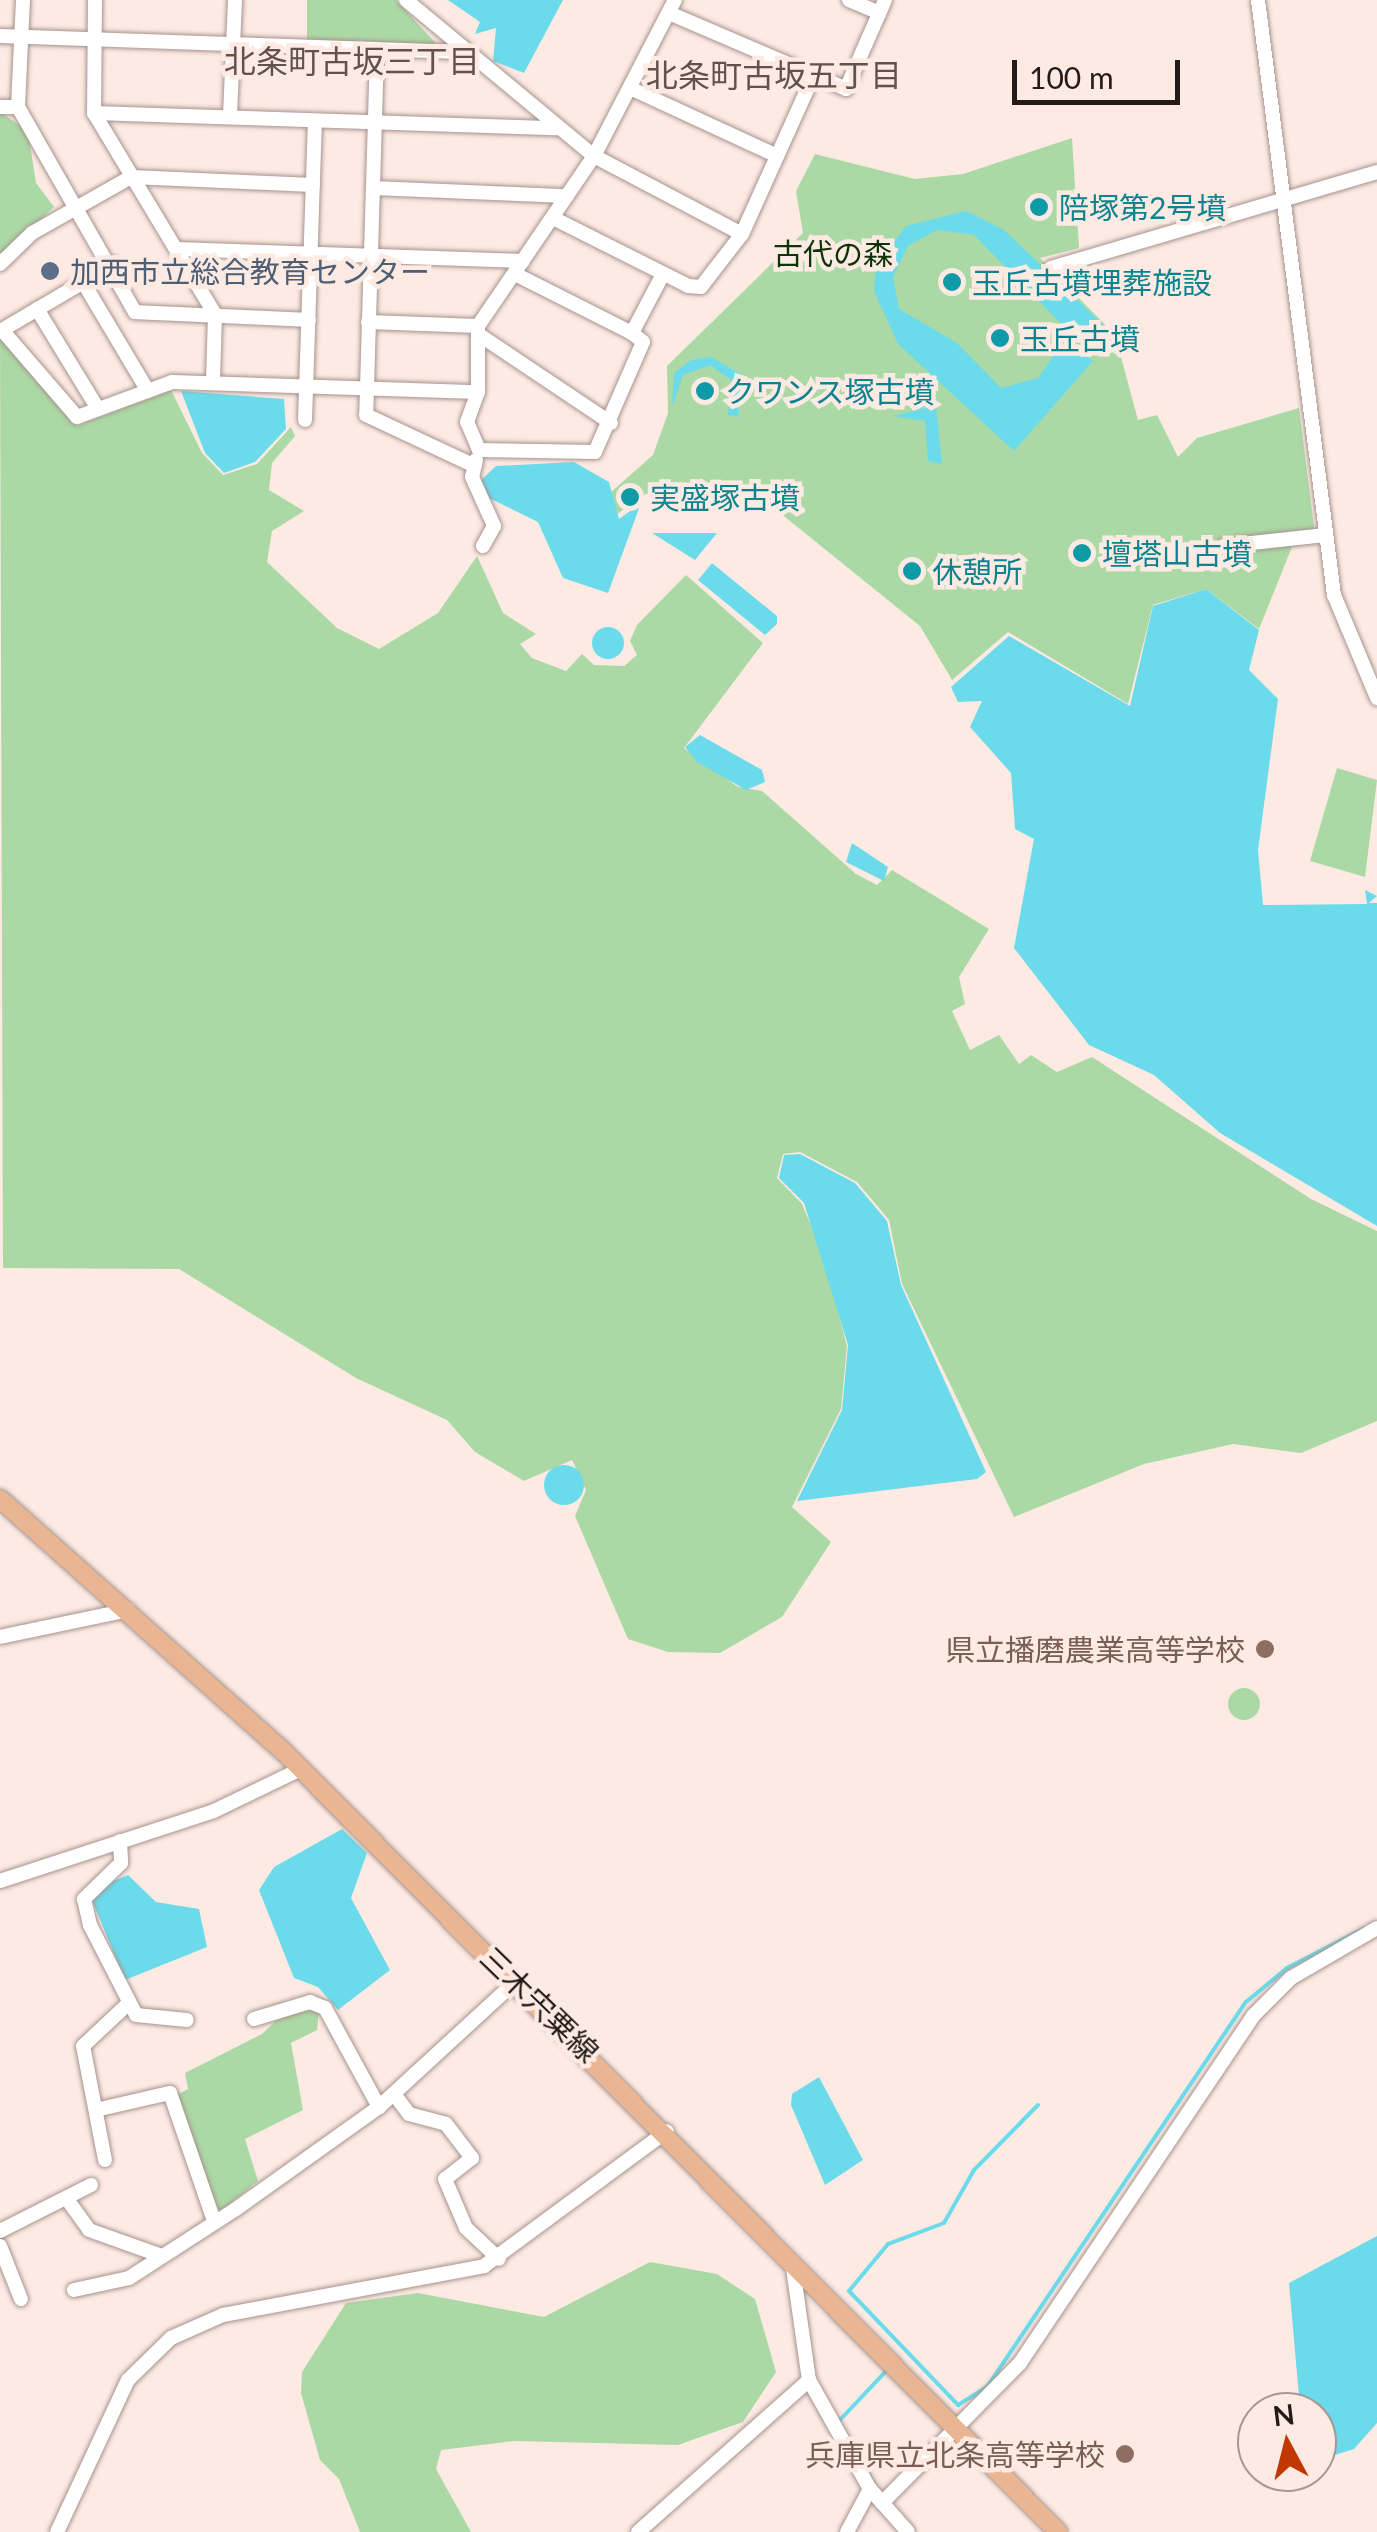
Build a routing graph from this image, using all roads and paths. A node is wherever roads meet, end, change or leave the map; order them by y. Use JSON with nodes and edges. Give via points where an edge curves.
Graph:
{"nodes":[{"id":1,"x":23,"y":0,"type":"edge"},
{"id":2,"x":94,"y":0,"type":"edge"},
{"id":3,"x":235,"y":0,"type":"edge"},
{"id":4,"x":406,"y":0,"type":"edge"},
{"id":5,"x":849,"y":0,"type":"edge"},
{"id":6,"x":1258,"y":0,"type":"edge"},
{"id":7,"x":672,"y":6,"type":"edge"},
{"id":8,"x":882,"y":7,"type":"edge"},
{"id":9,"x":0,"y":36,"type":"edge"},
{"id":10,"x":22,"y":37,"type":"junction"},
{"id":11,"x":92,"y":40,"type":"junction"},
{"id":12,"x":233,"y":45,"type":"junction"},
{"id":13,"x":377,"y":51,"type":"junction"},
{"id":14,"x":468,"y":52,"type":"junction"},
{"id":15,"x":813,"y":77,"type":"junction"},
{"id":16,"x":630,"y":88,"type":"junction"},
{"id":17,"x":0,"y":107,"type":"edge"},
{"id":18,"x":18,"y":107,"type":"junction"},
{"id":19,"x":94,"y":113,"type":"junction"},
{"id":20,"x":230,"y":116,"type":"junction"},
{"id":21,"x":315,"y":121,"type":"junction"},
{"id":22,"x":374,"y":122,"type":"junction"},
{"id":23,"x":556,"y":128,"type":"junction"},
{"id":24,"x":594,"y":156,"type":"junction"},
{"id":25,"x":777,"y":156,"type":"junction"},
{"id":26,"x":1377,"y":172,"type":"edge"},
{"id":27,"x":131,"y":177,"type":"junction"},
{"id":28,"x":314,"y":185,"type":"junction"},
{"id":29,"x":373,"y":188,"type":"junction"},
{"id":30,"x":567,"y":196,"type":"junction"},
{"id":31,"x":1285,"y":204,"type":"junction"},
{"id":32,"x":77,"y":206,"type":"junction"},
{"id":33,"x":553,"y":218,"type":"junction"},
{"id":34,"x":742,"y":234,"type":"junction"},
{"id":35,"x":176,"y":250,"type":"junction"},
{"id":36,"x":309,"y":251,"type":"junction"},
{"id":37,"x":370,"y":254,"type":"junction"},
{"id":38,"x":0,"y":264,"type":"edge"},
{"id":39,"x":114,"y":264,"type":"junction"},
{"id":40,"x":519,"y":268,"type":"junction"},
{"id":41,"x":1050,"y":268,"type":"dead end"},
{"id":42,"x":663,"y":274,"type":"junction"},
{"id":43,"x":83,"y":282,"type":"junction"},
{"id":44,"x":37,"y":309,"type":"junction"},
{"id":45,"x":215,"y":314,"type":"junction"},
{"id":46,"x":309,"y":320,"type":"junction"},
{"id":47,"x":368,"y":322,"type":"junction"},
{"id":48,"x":478,"y":330,"type":"junction"},
{"id":49,"x":632,"y":333,"type":"junction"},
{"id":50,"x":213,"y":382,"type":"junction"},
{"id":51,"x":306,"y":385,"type":"junction"},
{"id":52,"x":365,"y":386,"type":"junction"},
{"id":53,"x":148,"y":391,"type":"junction"},
{"id":54,"x":478,"y":392,"type":"junction"},
{"id":55,"x":98,"y":409,"type":"junction"},
{"id":56,"x":304,"y":420,"type":"dead end"},
{"id":57,"x":612,"y":423,"type":"junction"},
{"id":58,"x":479,"y":450,"type":"junction"},
{"id":59,"x":475,"y":466,"type":"junction"},
{"id":60,"x":1325,"y":535,"type":"junction"},
{"id":61,"x":483,"y":546,"type":"dead end"},
{"id":62,"x":1224,"y":546,"type":"dead end"},
{"id":63,"x":1377,"y":698,"type":"edge"},
{"id":64,"x":0,"y":1499,"type":"edge"},
{"id":65,"x":128,"y":1610,"type":"junction"},
{"id":66,"x":0,"y":1638,"type":"edge"},
{"id":67,"x":301,"y":1768,"type":"junction"},
{"id":68,"x":120,"y":1841,"type":"junction"},
{"id":69,"x":0,"y":1882,"type":"edge"},
{"id":70,"x":1377,"y":1928,"type":"edge"},
{"id":71,"x":515,"y":1982,"type":"junction"},
{"id":72,"x":129,"y":2003,"type":"junction"},
{"id":73,"x":254,"y":2019,"type":"dead end"},
{"id":74,"x":187,"y":2020,"type":"dead end"},
{"id":75,"x":394,"y":2094,"type":"junction"},
{"id":76,"x":379,"y":2107,"type":"junction"},
{"id":77,"x":100,"y":2109,"type":"junction"},
{"id":78,"x":667,"y":2130,"type":"junction"},
{"id":79,"x":105,"y":2160,"type":"dead end"},
{"id":80,"x":91,"y":2185,"type":"dead end"},
{"id":81,"x":69,"y":2202,"type":"junction"},
{"id":82,"x":214,"y":2221,"type":"junction"},
{"id":83,"x":0,"y":2231,"type":"edge"},
{"id":84,"x":0,"y":2246,"type":"edge"},
{"id":85,"x":160,"y":2255,"type":"junction"},
{"id":86,"x":499,"y":2258,"type":"junction"},
{"id":87,"x":792,"y":2260,"type":"junction"},
{"id":88,"x":74,"y":2290,"type":"dead end"},
{"id":89,"x":22,"y":2299,"type":"dead end"},
{"id":90,"x":809,"y":2380,"type":"junction"},
{"id":91,"x":959,"y":2427,"type":"junction"},
{"id":92,"x":870,"y":2489,"type":"junction"},
{"id":93,"x":882,"y":2503,"type":"junction"},
{"id":94,"x":57,"y":2532,"type":"edge"},
{"id":95,"x":638,"y":2532,"type":"edge"},
{"id":96,"x":847,"y":2532,"type":"edge"},
{"id":97,"x":908,"y":2532,"type":"edge"},
{"id":98,"x":1058,"y":2532,"type":"edge"}],
"edges":[{"from":1,"to":10,"type":"street"},
{"from":2,"to":11,"type":"street"},
{"from":3,"to":12,"type":"street"},
{"from":4,"to":14,"type":"street"},
{"from":5,"to":8,"type":"street"},
{"from":6,"to":31,"type":"street"},
{"from":7,"to":15,"type":"street"},
{"from":7,"to":16,"type":"street"},
{"from":8,"to":15,"type":"street","via":[[846,88]]},
{"from":9,"to":10,"type":"street"},
{"from":10,"to":11,"type":"street"},
{"from":10,"to":18,"type":"street"},
{"from":11,"to":12,"type":"street"},
{"from":11,"to":19,"type":"street"},
{"from":12,"to":13,"type":"street"},
{"from":12,"to":20,"type":"street"},
{"from":13,"to":14,"type":"street"},
{"from":13,"to":22,"type":"street"},
{"from":14,"to":23,"type":"street"},
{"from":15,"to":25,"type":"street"},
{"from":16,"to":24,"type":"street"},
{"from":16,"to":25,"type":"street"},
{"from":17,"to":18,"type":"street"},
{"from":18,"to":32,"type":"street"},
{"from":19,"to":20,"type":"street"},
{"from":19,"to":27,"type":"street"},
{"from":20,"to":21,"type":"street"},
{"from":21,"to":22,"type":"street"},
{"from":21,"to":28,"type":"street"},
{"from":22,"to":23,"type":"street"},
{"from":22,"to":29,"type":"street"},
{"from":23,"to":24,"type":"street"},
{"from":24,"to":30,"type":"street"},
{"from":24,"to":34,"type":"street"},
{"from":25,"to":34,"type":"street"},
{"from":26,"to":31,"type":"street"},
{"from":27,"to":28,"type":"street"},
{"from":27,"to":32,"type":"street"},
{"from":27,"to":35,"type":"street"},
{"from":28,"to":36,"type":"street"},
{"from":29,"to":30,"type":"street"},
{"from":29,"to":37,"type":"street"},
{"from":30,"to":33,"type":"street"},
{"from":31,"to":41,"type":"street"},
{"from":31,"to":60,"type":"street"},
{"from":32,"to":38,"type":"street"},
{"from":32,"to":39,"type":"street"},
{"from":33,"to":40,"type":"street"},
{"from":33,"to":42,"type":"street"},
{"from":34,"to":42,"type":"street","via":[[701,287]]},
{"from":35,"to":36,"type":"street"},
{"from":35,"to":45,"type":"street"},
{"from":36,"to":37,"type":"street"},
{"from":36,"to":46,"type":"street"},
{"from":37,"to":40,"type":"street"},
{"from":37,"to":47,"type":"street"},
{"from":39,"to":43,"type":"street"},
{"from":39,"to":45,"type":"street","via":[[135,312]]},
{"from":40,"to":48,"type":"street"},
{"from":40,"to":49,"type":"street"},
{"from":42,"to":49,"type":"street"},
{"from":43,"to":44,"type":"street"},
{"from":43,"to":53,"type":"street"},
{"from":44,"to":55,"type":"street"},
{"from":44,"to":55,"type":"street","via":[[2,330],[77,417]]},
{"from":45,"to":46,"type":"street"},
{"from":45,"to":50,"type":"street"},
{"from":46,"to":51,"type":"street"},
{"from":47,"to":48,"type":"street"},
{"from":47,"to":52,"type":"street"},
{"from":48,"to":54,"type":"street"},
{"from":48,"to":57,"type":"street"},
{"from":49,"to":57,"type":"street","via":[[642,342]]},
{"from":50,"to":51,"type":"street"},
{"from":50,"to":53,"type":"street"},
{"from":51,"to":52,"type":"street"},
{"from":51,"to":56,"type":"street"},
{"from":52,"to":54,"type":"street"},
{"from":52,"to":59,"type":"street","via":[[366,415]]},
{"from":53,"to":55,"type":"street"},
{"from":54,"to":58,"type":"street","via":[[467,422]]},
{"from":57,"to":58,"type":"street","via":[[595,452]]},
{"from":58,"to":59,"type":"street"},
{"from":59,"to":61,"type":"street","via":[[494,526]]},
{"from":60,"to":62,"type":"street"},
{"from":60,"to":63,"type":"street","via":[[1343,629]]},
{"from":64,"to":65,"type":"main road","name":"三木宍粟線"},
{"from":65,"to":66,"type":"street"},
{"from":65,"to":67,"type":"main road","name":"三木宍粟線"},
{"from":67,"to":68,"type":"street","via":[[214,1811]]},
{"from":67,"to":71,"type":"main road","name":"三木宍粟線"},
{"from":68,"to":69,"type":"street"},
{"from":68,"to":72,"type":"street","via":[[121,1862],[84,1899]]},
{"from":70,"to":91,"type":"street","via":[[1292,1978],[1253,2016],[1020,2363]]},
{"from":71,"to":75,"type":"street"},
{"from":71,"to":78,"type":"main road","name":"三木宍粟線"},
{"from":72,"to":74,"type":"street","via":[[144,2022]]},
{"from":72,"to":77,"type":"street","via":[[84,2040]]},
{"from":73,"to":76,"type":"street","via":[[310,2002],[325,2008]]},
{"from":75,"to":76,"type":"street"},
{"from":75,"to":86,"type":"street","via":[[408,2114],[440,2119],[472,2158],[445,2180],[466,2228]]},
{"from":76,"to":82,"type":"street"},
{"from":77,"to":79,"type":"street"},
{"from":77,"to":82,"type":"street","via":[[170,2093]]},
{"from":78,"to":86,"type":"street"},
{"from":78,"to":87,"type":"main road","name":"三木宍粟線"},
{"from":80,"to":81,"type":"street"},
{"from":81,"to":83,"type":"street"},
{"from":81,"to":85,"type":"street","via":[[84,2227]]},
{"from":82,"to":85,"type":"street"},
{"from":84,"to":89,"type":"street"},
{"from":85,"to":88,"type":"street","via":[[128,2278]]},
{"from":86,"to":94,"type":"street","via":[[223,2315],[172,2338],[128,2380]]},
{"from":87,"to":90,"type":"street"},
{"from":87,"to":91,"type":"main road","name":"三木宍粟線"},
{"from":90,"to":92,"type":"street"},
{"from":90,"to":95,"type":"street"},
{"from":91,"to":93,"type":"street"},
{"from":91,"to":98,"type":"main road","name":"三木宍粟線"},
{"from":92,"to":93,"type":"street"},
{"from":92,"to":96,"type":"street"},
{"from":93,"to":97,"type":"street"}]}
